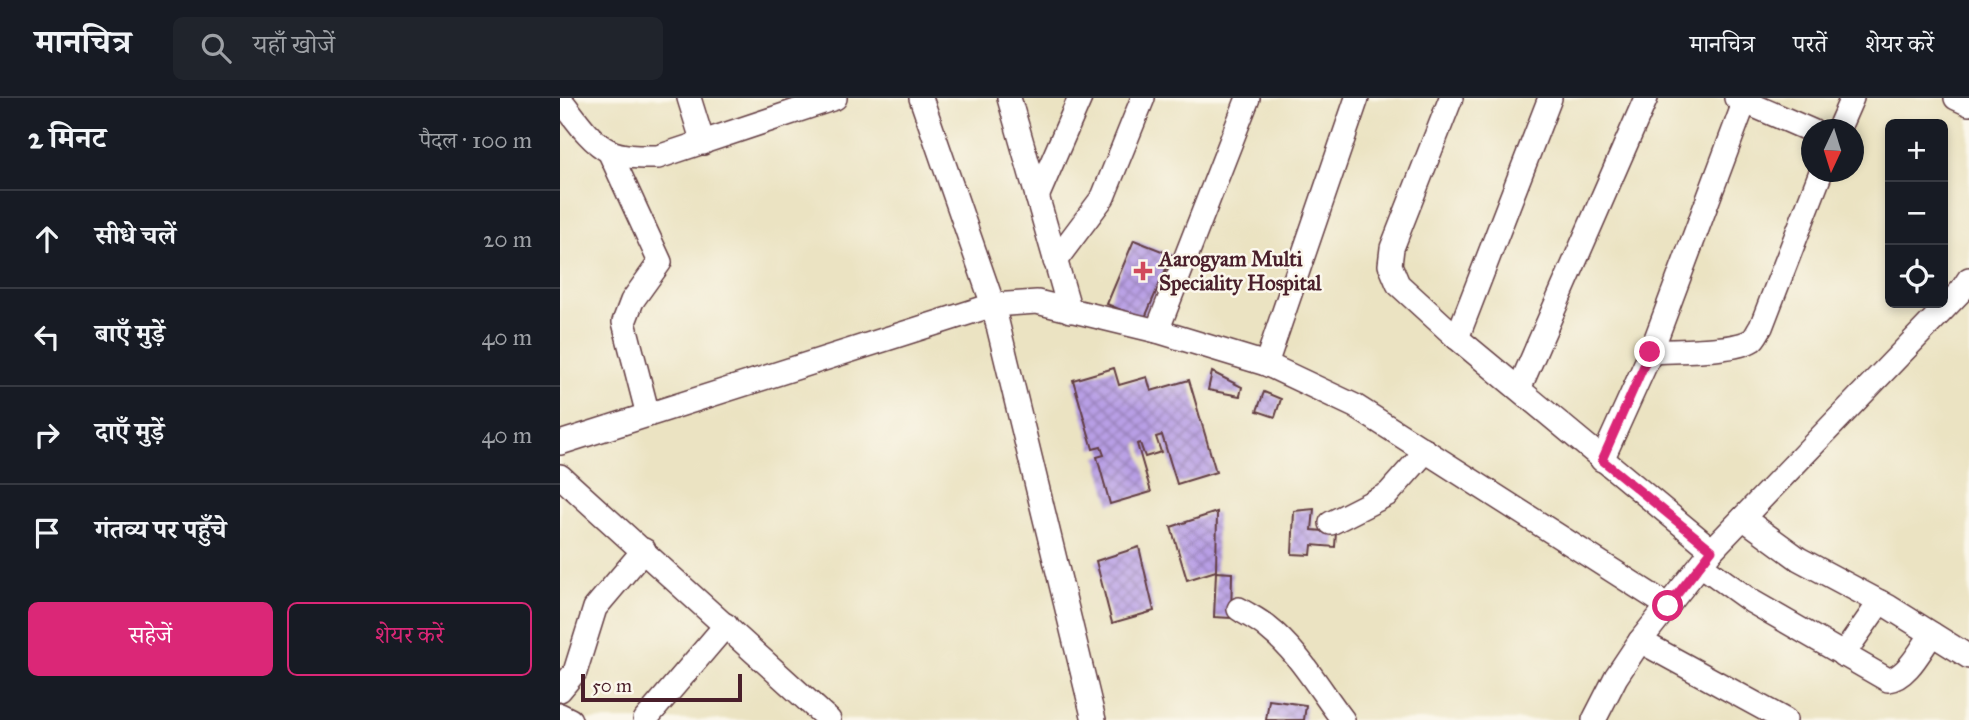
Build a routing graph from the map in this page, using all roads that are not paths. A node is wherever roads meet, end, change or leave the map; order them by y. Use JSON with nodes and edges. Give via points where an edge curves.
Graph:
{"nodes":[{"id":1,"x":689,"y":98,"type":"edge"},
{"id":2,"x":835,"y":98,"type":"edge"},
{"id":3,"x":921,"y":98,"type":"edge"},
{"id":4,"x":1009,"y":98,"type":"edge"},
{"id":5,"x":1080,"y":98,"type":"edge"},
{"id":6,"x":1143,"y":98,"type":"edge"},
{"id":7,"x":1248,"y":98,"type":"edge"},
{"id":8,"x":1357,"y":98,"type":"edge"},
{"id":9,"x":1451,"y":98,"type":"edge"},
{"id":10,"x":1550,"y":98,"type":"edge"},
{"id":11,"x":1646,"y":98,"type":"edge"},
{"id":12,"x":1852,"y":98,"type":"edge"},
{"id":13,"x":1956,"y":98,"type":"edge"},
{"id":14,"x":560,"y":99,"type":"edge"},
{"id":15,"x":1742,"y":99,"type":"edge"},
{"id":16,"x":1969,"y":104,"type":"edge"},
{"id":17,"x":1843,"y":119,"type":"edge"},
{"id":18,"x":1801,"y":126,"type":"edge"},
{"id":19,"x":703,"y":142,"type":"junction"},
{"id":20,"x":609,"y":151,"type":"junction"},
{"id":21,"x":1817,"y":182,"type":"edge"},
{"id":22,"x":1037,"y":197,"type":"junction"},
{"id":23,"x":1055,"y":261,"type":"junction"},
{"id":24,"x":1969,"y":279,"type":"edge"},
{"id":25,"x":993,"y":305,"type":"junction"},
{"id":26,"x":1070,"y":311,"type":"junction"},
{"id":27,"x":1157,"y":331,"type":"junction"},
{"id":28,"x":1457,"y":338,"type":"junction"},
{"id":29,"x":1650,"y":352,"type":"junction"},
{"id":30,"x":1266,"y":364,"type":"junction"},
{"id":31,"x":1519,"y":390,"type":"junction"},
{"id":32,"x":648,"y":415,"type":"junction"},
{"id":33,"x":560,"y":443,"type":"edge"},
{"id":34,"x":1426,"y":452,"type":"junction"},
{"id":35,"x":1602,"y":460,"type":"junction"},
{"id":36,"x":560,"y":476,"type":"edge"},
{"id":37,"x":1743,"y":518,"type":"junction"},
{"id":38,"x":1331,"y":523,"type":"dead end"},
{"id":39,"x":644,"y":550,"type":"junction"},
{"id":40,"x":1706,"y":557,"type":"junction"},
{"id":41,"x":1880,"y":603,"type":"junction"},
{"id":42,"x":1668,"y":606,"type":"junction"},
{"id":43,"x":1239,"y":609,"type":"dead end"},
{"id":44,"x":726,"y":625,"type":"junction"},
{"id":45,"x":1932,"y":634,"type":"junction"},
{"id":46,"x":1640,"y":641,"type":"junction"},
{"id":47,"x":1843,"y":655,"type":"junction"},
{"id":48,"x":1969,"y":657,"type":"edge"},
{"id":49,"x":560,"y":690,"type":"edge"},
{"id":50,"x":1760,"y":714,"type":"edge"},
{"id":51,"x":560,"y":715,"type":"edge"},
{"id":52,"x":570,"y":720,"type":"edge"},
{"id":53,"x":645,"y":720,"type":"edge"},
{"id":54,"x":830,"y":720,"type":"edge"},
{"id":55,"x":1094,"y":720,"type":"edge"},
{"id":56,"x":1343,"y":720,"type":"edge"},
{"id":57,"x":1594,"y":720,"type":"edge"},
{"id":58,"x":1784,"y":720,"type":"edge"}],
"edges":[{"from":1,"to":19,"type":"street"},
{"from":2,"to":19,"type":"street"},
{"from":3,"to":25,"type":"street"},
{"from":4,"to":22,"type":"street"},
{"from":5,"to":22,"type":"street"},
{"from":6,"to":23,"type":"street","via":[[1103,197]]},
{"from":7,"to":27,"type":"street"},
{"from":8,"to":30,"type":"street"},
{"from":9,"to":28,"type":"street","via":[[1392,248],[1390,265],[1398,284]]},
{"from":10,"to":28,"type":"street"},
{"from":11,"to":31,"type":"street"},
{"from":12,"to":17,"type":"street"},
{"from":13,"to":16,"type":"street"},
{"from":14,"to":20,"type":"street","via":[[587,133]]},
{"from":15,"to":18,"type":"street"},
{"from":15,"to":29,"type":"street"},
{"from":19,"to":20,"type":"street","via":[[658,157]]},
{"from":20,"to":32,"type":"street","via":[[660,262],[632,301],[624,322]]},
{"from":21,"to":29,"type":"street","via":[[1754,339],[1727,347]]},
{"from":22,"to":23,"type":"street"},
{"from":23,"to":26,"type":"street"},
{"from":24,"to":37,"type":"street"},
{"from":25,"to":26,"type":"street","via":[[1037,302]]},
{"from":25,"to":32,"type":"street"},
{"from":25,"to":55,"type":"street"},
{"from":26,"to":27,"type":"street"},
{"from":27,"to":30,"type":"street"},
{"from":28,"to":31,"type":"street"},
{"from":29,"to":35,"type":"street"},
{"from":30,"to":34,"type":"street","via":[[1355,406]]},
{"from":31,"to":35,"type":"street"},
{"from":32,"to":33,"type":"street"},
{"from":34,"to":38,"type":"street","via":[[1388,494]]},
{"from":34,"to":42,"type":"street"},
{"from":35,"to":40,"type":"street"},
{"from":36,"to":39,"type":"street"},
{"from":37,"to":40,"type":"street"},
{"from":37,"to":41,"type":"street","via":[[1799,559]]},
{"from":39,"to":44,"type":"street"},
{"from":39,"to":49,"type":"street","via":[[595,608],[575,672]]},
{"from":40,"to":42,"type":"street"},
{"from":40,"to":47,"type":"street","via":[[1751,601]]},
{"from":41,"to":45,"type":"street"},
{"from":41,"to":47,"type":"street"},
{"from":42,"to":46,"type":"street"},
{"from":43,"to":56,"type":"street","via":[[1267,627],[1304,665]]},
{"from":44,"to":53,"type":"street"},
{"from":44,"to":54,"type":"street"},
{"from":45,"to":47,"type":"street","via":[[1896,679],[1888,680]]},
{"from":45,"to":48,"type":"street"},
{"from":46,"to":50,"type":"street"},
{"from":46,"to":57,"type":"street"},
{"from":50,"to":58,"type":"street"},
{"from":51,"to":52,"type":"street"}]}
